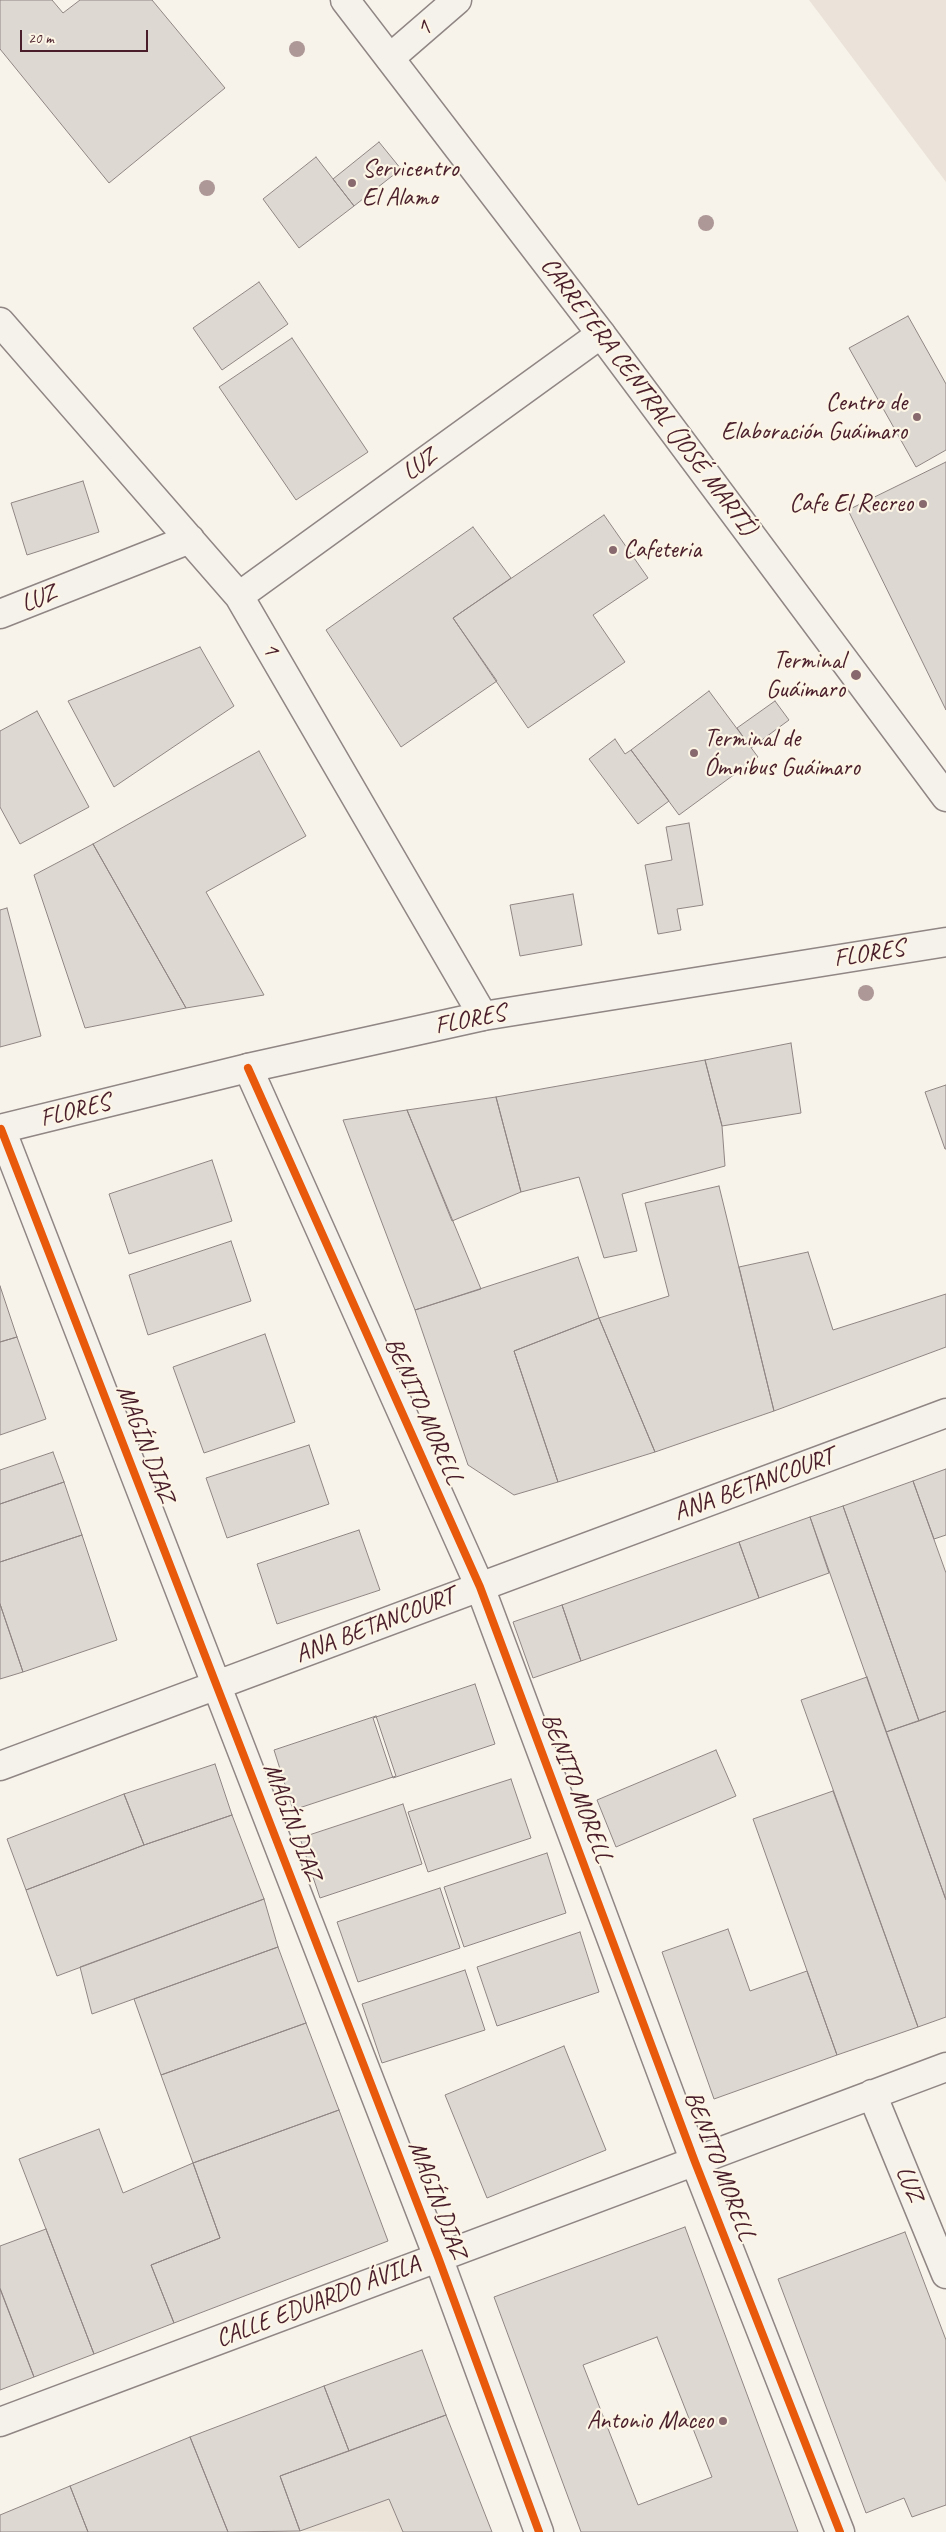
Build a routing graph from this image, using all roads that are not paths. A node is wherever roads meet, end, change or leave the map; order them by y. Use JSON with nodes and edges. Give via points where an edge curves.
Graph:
{"nodes":[{"id":1,"x":346,"y":0,"type":"edge"},
{"id":2,"x":457,"y":0,"type":"edge"},
{"id":3,"x":390,"y":58,"type":"junction"},
{"id":4,"x":0,"y":322,"type":"edge"},
{"id":5,"x":601,"y":334,"type":"junction"},
{"id":6,"x":190,"y":539,"type":"junction"},
{"id":7,"x":239,"y":596,"type":"junction"},
{"id":8,"x":0,"y":614,"type":"edge"},
{"id":9,"x":946,"y":798,"type":"edge"},
{"id":10,"x":946,"y":942,"type":"edge"},
{"id":11,"x":483,"y":1016,"type":"junction"},
{"id":12,"x":248,"y":1068,"type":"junction"},
{"id":13,"x":0,"y":1129,"type":"edge"},
{"id":14,"x":946,"y":1413,"type":"edge"},
{"id":15,"x":480,"y":1587,"type":"junction"},
{"id":16,"x":218,"y":1685,"type":"junction"},
{"id":17,"x":0,"y":1766,"type":"edge"},
{"id":18,"x":946,"y":2067,"type":"edge"},
{"id":19,"x":872,"y":2094,"type":"junction"},
{"id":20,"x":695,"y":2162,"type":"junction"},
{"id":21,"x":438,"y":2257,"type":"junction"},
{"id":22,"x":946,"y":2274,"type":"edge"},
{"id":23,"x":0,"y":2422,"type":"edge"},
{"id":24,"x":539,"y":2532,"type":"edge"},
{"id":25,"x":840,"y":2532,"type":"edge"}],
"edges":[{"from":1,"to":3,"type":"main road","name":"CARRETERA CENTRAL (JOSÉ MARTÍ)"},
{"from":2,"to":3,"type":"main road","name":"1"},
{"from":3,"to":5,"type":"main road","name":"CARRETERA CENTRAL (JOSÉ MARTÍ)"},
{"from":4,"to":6,"type":"main road","name":"1"},
{"from":5,"to":7,"type":"main road","name":"LUZ"},
{"from":5,"to":9,"type":"main road","name":"CARRETERA CENTRAL (JOSÉ MARTÍ)"},
{"from":6,"to":7,"type":"main road","name":"1"},
{"from":6,"to":8,"type":"main road","name":"LUZ"},
{"from":7,"to":11,"type":"main road","name":"1"},
{"from":10,"to":11,"type":"main road","name":"FLORES"},
{"from":11,"to":12,"type":"main road","name":"FLORES"},
{"from":12,"to":13,"type":"main road","name":"FLORES"},
{"from":12,"to":15,"type":"main road","name":"BENITO MORELL"},
{"from":13,"to":16,"type":"main road","name":"MAGÍN DIAZ"},
{"from":14,"to":15,"type":"main road","name":"ANA BETANCOURT"},
{"from":15,"to":16,"type":"main road","name":"ANA BETANCOURT"},
{"from":15,"to":20,"type":"main road","name":"BENITO MORELL"},
{"from":16,"to":17,"type":"main road","name":"ANA BETANCOURT"},
{"from":16,"to":21,"type":"main road","name":"MAGÍN DIAZ"},
{"from":18,"to":19,"type":"main road","name":"CALLE EDUARDO ÁVILA"},
{"from":19,"to":20,"type":"main road","name":"CALLE EDUARDO ÁVILA"},
{"from":19,"to":22,"type":"main road","name":"LUZ"},
{"from":20,"to":21,"type":"main road","name":"CALLE EDUARDO ÁVILA"},
{"from":20,"to":25,"type":"main road","name":"BENITO MORELL"},
{"from":21,"to":23,"type":"main road","name":"CALLE EDUARDO ÁVILA"},
{"from":21,"to":24,"type":"main road","name":"MAGÍN DIAZ"}]}
